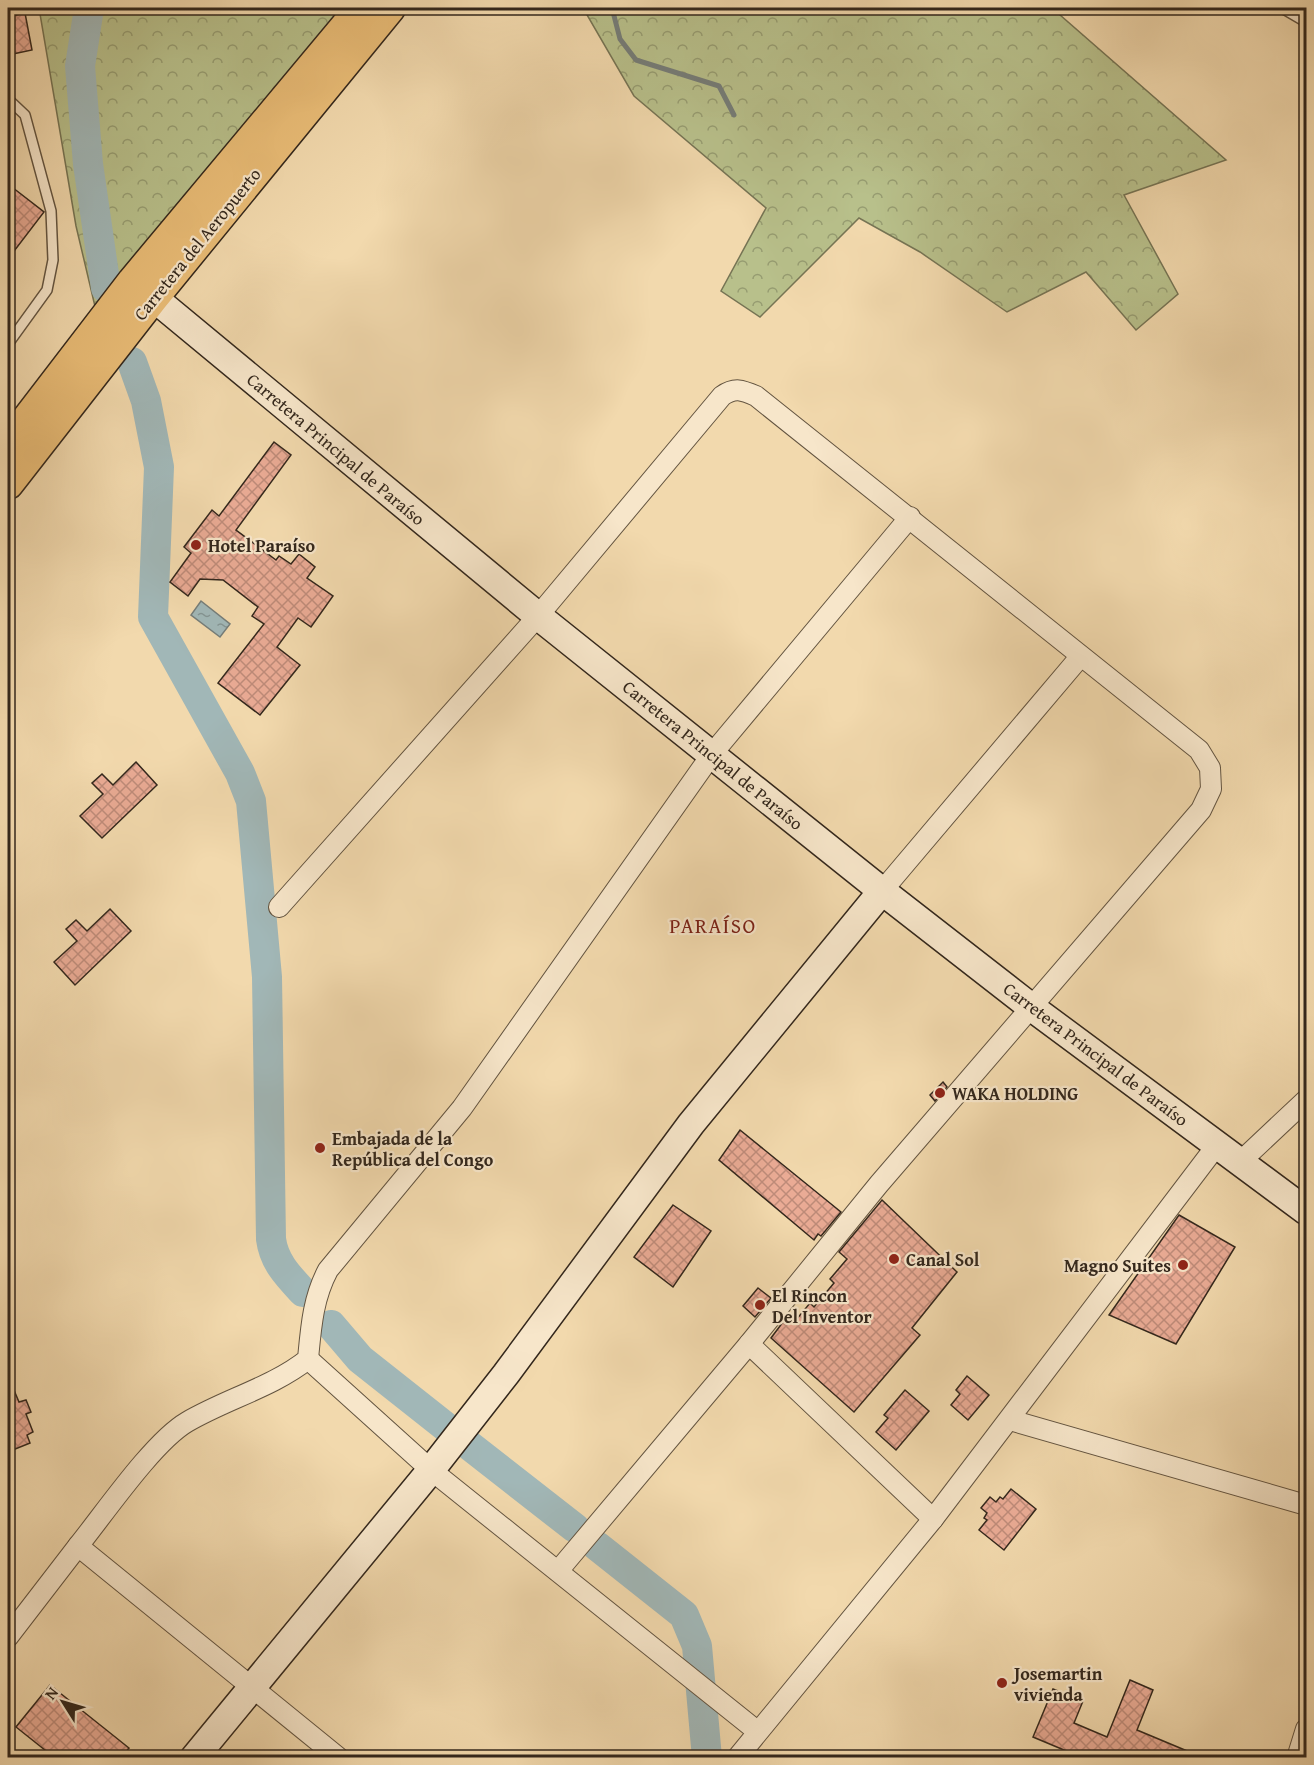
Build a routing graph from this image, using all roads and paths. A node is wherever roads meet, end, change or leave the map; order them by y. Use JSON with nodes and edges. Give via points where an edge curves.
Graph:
{"nodes":[{"id":1,"x":361,"y":8,"type":"edge"},
{"id":2,"x":390,"y":8,"type":"edge"},
{"id":3,"x":1282,"y":8,"type":"edge"},
{"id":4,"x":1306,"y":22,"type":"edge"},
{"id":5,"x":8,"y":99,"type":"edge"},
{"id":6,"x":143,"y":290,"type":"junction"},
{"id":7,"x":8,"y":344,"type":"edge"},
{"id":8,"x":8,"y":444,"type":"edge"},
{"id":9,"x":8,"y":484,"type":"edge"},
{"id":10,"x":910,"y":517,"type":"junction"},
{"id":11,"x":537,"y":616,"type":"junction"},
{"id":12,"x":1080,"y":657,"type":"junction"},
{"id":13,"x":712,"y":754,"type":"junction"},
{"id":14,"x":882,"y":891,"type":"junction"},
{"id":15,"x":279,"y":907,"type":"dead end"},
{"id":16,"x":1031,"y":1007,"type":"junction"},
{"id":17,"x":1306,"y":1100,"type":"edge"},
{"id":18,"x":1217,"y":1145,"type":"junction"},
{"id":19,"x":1239,"y":1163,"type":"junction"},
{"id":20,"x":1306,"y":1210,"type":"edge"},
{"id":21,"x":749,"y":1344,"type":"junction"},
{"id":22,"x":308,"y":1359,"type":"junction"},
{"id":23,"x":1010,"y":1420,"type":"junction"},
{"id":24,"x":431,"y":1470,"type":"junction"},
{"id":25,"x":1306,"y":1505,"type":"edge"},
{"id":26,"x":933,"y":1519,"type":"junction"},
{"id":27,"x":78,"y":1546,"type":"junction"},
{"id":28,"x":558,"y":1570,"type":"junction"},
{"id":29,"x":8,"y":1637,"type":"edge"},
{"id":30,"x":252,"y":1687,"type":"junction"},
{"id":31,"x":1306,"y":1729,"type":"edge"},
{"id":32,"x":757,"y":1731,"type":"junction"},
{"id":33,"x":194,"y":1758,"type":"edge"},
{"id":34,"x":339,"y":1758,"type":"edge"},
{"id":35,"x":737,"y":1758,"type":"edge"},
{"id":36,"x":1297,"y":1758,"type":"edge"}],
"edges":[{"from":1,"to":6,"type":"main road","name":"Carretera del Aeropuerto"},
{"from":2,"to":6,"type":"main road","name":"Carretera del Aeropuerto"},
{"from":3,"to":4,"type":"lane"},
{"from":5,"to":7,"type":"lane","via":[[25,115],[51,211],[53,260],[47,290]]},
{"from":6,"to":8,"type":"main road","name":"Carretera del Aeropuerto"},
{"from":6,"to":9,"type":"main road","name":"Carretera del Aeropuerto"},
{"from":6,"to":11,"type":"street","name":"Carretera Principal de Paraíso"},
{"from":10,"to":11,"type":"street","via":[[756,396],[731,390]]},
{"from":10,"to":12,"type":"street"},
{"from":10,"to":13,"type":"street"},
{"from":11,"to":13,"type":"street","name":"Carretera Principal de Paraíso"},
{"from":11,"to":15,"type":"street"},
{"from":12,"to":14,"type":"street"},
{"from":12,"to":16,"type":"street","via":[[1199,750],[1210,768],[1211,789],[1201,810]]},
{"from":13,"to":14,"type":"street","name":"Carretera Principal de Paraíso"},
{"from":13,"to":22,"type":"street","via":[[462,1108],[328,1270],[318,1288]]},
{"from":14,"to":16,"type":"street","name":"Carretera Principal de Paraíso"},
{"from":14,"to":24,"type":"street","via":[[691,1124]]},
{"from":16,"to":18,"type":"street","name":"Carretera Principal de Paraíso"},
{"from":16,"to":21,"type":"street"},
{"from":17,"to":19,"type":"street"},
{"from":18,"to":19,"type":"street","name":"Carretera Principal de Paraíso"},
{"from":18,"to":23,"type":"street"},
{"from":19,"to":20,"type":"street","name":"Carretera Principal de Paraíso"},
{"from":21,"to":26,"type":"street"},
{"from":21,"to":28,"type":"street"},
{"from":22,"to":24,"type":"street"},
{"from":22,"to":27,"type":"street","via":[[292,1371],[185,1423],[147,1461]]},
{"from":23,"to":25,"type":"street"},
{"from":23,"to":26,"type":"street"},
{"from":24,"to":28,"type":"street"},
{"from":24,"to":30,"type":"street"},
{"from":26,"to":32,"type":"street"},
{"from":27,"to":29,"type":"street"},
{"from":27,"to":30,"type":"street"},
{"from":28,"to":32,"type":"street"},
{"from":30,"to":33,"type":"street"},
{"from":30,"to":34,"type":"street"},
{"from":31,"to":36,"type":"street"},
{"from":32,"to":35,"type":"street"}]}
